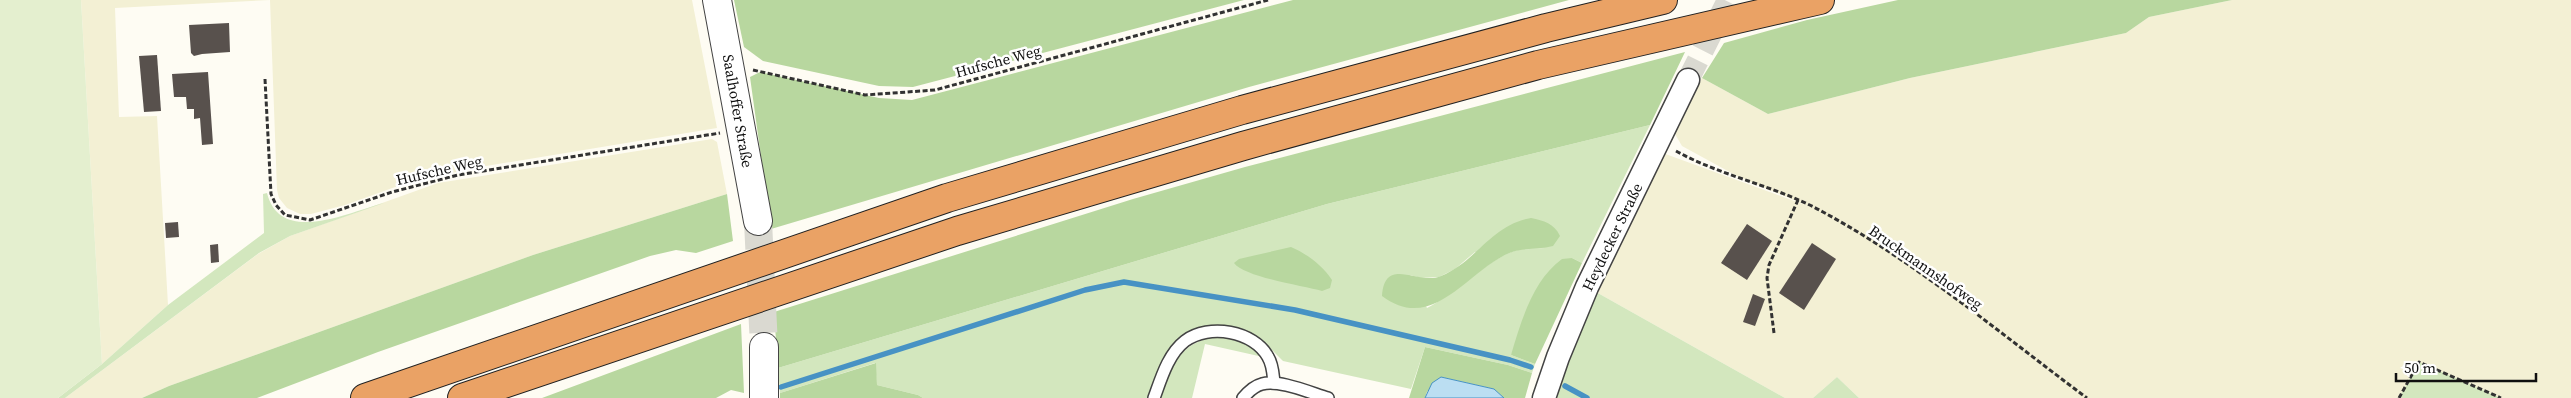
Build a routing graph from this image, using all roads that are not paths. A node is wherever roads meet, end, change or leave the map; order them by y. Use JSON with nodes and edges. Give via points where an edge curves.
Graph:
{"nodes":[{"id":1,"x":717,"y":0,"type":"edge"},
{"id":2,"x":1663,"y":0,"type":"edge"},
{"id":3,"x":1820,"y":0,"type":"edge"},
{"id":4,"x":1688,"y":80,"type":"tunnel mouth"},
{"id":5,"x":758,"y":221,"type":"tunnel mouth"},
{"id":6,"x":764,"y":347,"type":"tunnel mouth"},
{"id":7,"x":1274,"y":383,"type":"junction"},
{"id":8,"x":1301,"y":394,"type":"edge"},
{"id":9,"x":365,"y":398,"type":"edge"},
{"id":10,"x":462,"y":398,"type":"edge"},
{"id":11,"x":764,"y":398,"type":"edge"},
{"id":12,"x":1154,"y":398,"type":"edge"},
{"id":13,"x":1243,"y":398,"type":"edge"},
{"id":14,"x":1328,"y":398,"type":"edge"},
{"id":15,"x":1544,"y":398,"type":"edge"}],
"edges":[{"from":1,"to":5,"type":"street","name":"Saalhoffer Straße"},
{"from":2,"to":9,"type":"highway","via":[[1546,28],[1252,108],[947,198]]},
{"from":3,"to":10,"type":"highway","via":[[1538,65],[1243,146],[957,231]]},
{"from":4,"to":15,"type":"street","name":"Heydecker Straße","via":[[1587,287]]},
{"from":6,"to":11,"type":"street"},
{"from":7,"to":8,"type":"lane"},
{"from":7,"to":12,"type":"lane","via":[[1269,358],[1256,343],[1226,332],[1205,332],[1186,340],[1177,350]]},
{"from":7,"to":13,"type":"lane","via":[[1261,384]]},
{"from":8,"to":14,"type":"lane"}]}
